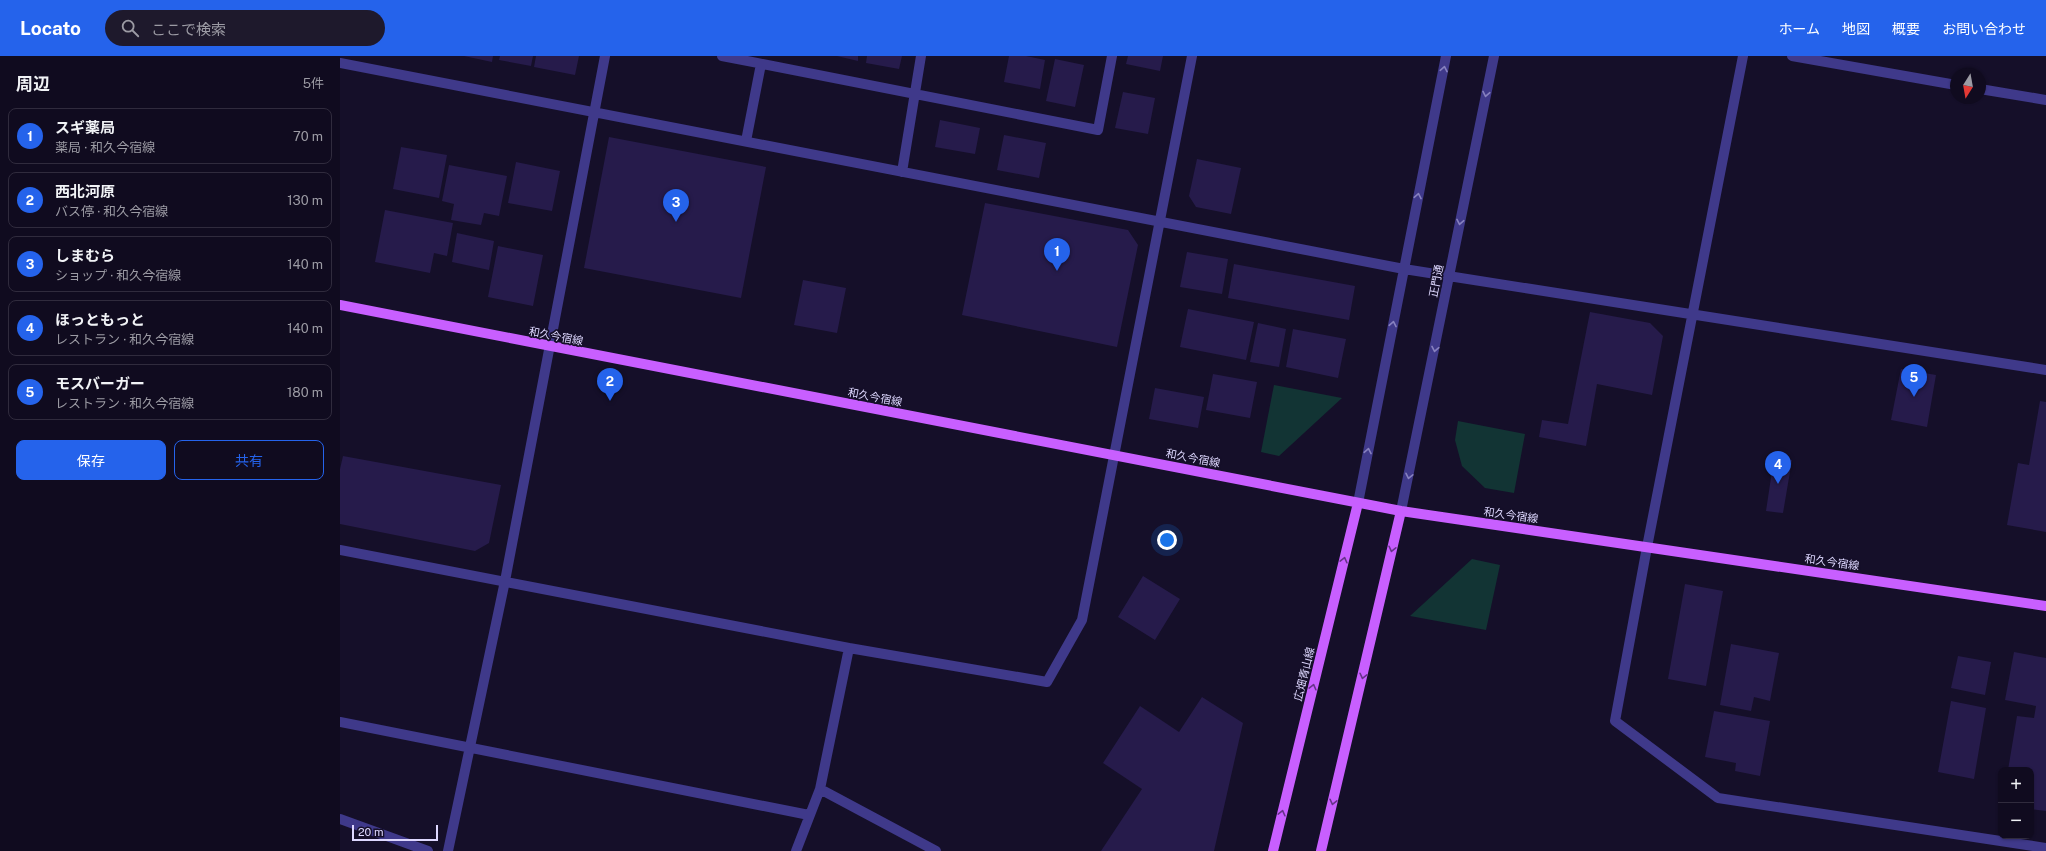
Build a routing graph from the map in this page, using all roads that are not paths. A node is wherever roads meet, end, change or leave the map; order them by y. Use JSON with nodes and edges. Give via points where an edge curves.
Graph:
{"nodes":[{"id":1,"x":605,"y":56,"type":"edge"},
{"id":2,"x":722,"y":56,"type":"edge"},
{"id":3,"x":921,"y":56,"type":"edge"},
{"id":4,"x":1112,"y":56,"type":"edge"},
{"id":5,"x":1192,"y":56,"type":"edge"},
{"id":6,"x":1446,"y":56,"type":"edge"},
{"id":7,"x":1494,"y":56,"type":"edge"},
{"id":8,"x":1743,"y":56,"type":"edge"},
{"id":9,"x":1792,"y":56,"type":"edge"},
{"id":10,"x":340,"y":63,"type":"edge"},
{"id":11,"x":761,"y":64,"type":"junction"},
{"id":12,"x":1950,"y":84,"type":"edge"},
{"id":13,"x":1986,"y":90,"type":"edge"},
{"id":14,"x":915,"y":94,"type":"junction"},
{"id":15,"x":2046,"y":100,"type":"edge"},
{"id":16,"x":594,"y":112,"type":"junction"},
{"id":17,"x":746,"y":142,"type":"junction"},
{"id":18,"x":902,"y":172,"type":"junction"},
{"id":19,"x":1159,"y":223,"type":"junction"},
{"id":20,"x":1404,"y":269,"type":"junction"},
{"id":21,"x":1449,"y":277,"type":"junction"},
{"id":22,"x":340,"y":305,"type":"edge"},
{"id":23,"x":1692,"y":314,"type":"junction"},
{"id":24,"x":549,"y":347,"type":"junction"},
{"id":25,"x":2046,"y":370,"type":"edge"},
{"id":26,"x":1114,"y":454,"type":"junction"},
{"id":27,"x":1358,"y":503,"type":"junction"},
{"id":28,"x":1402,"y":511,"type":"junction"},
{"id":29,"x":1647,"y":547,"type":"junction"},
{"id":30,"x":340,"y":550,"type":"edge"},
{"id":31,"x":506,"y":581,"type":"junction"},
{"id":32,"x":2046,"y":606,"type":"edge"},
{"id":33,"x":849,"y":648,"type":"junction"},
{"id":34,"x":340,"y":722,"type":"edge"},
{"id":35,"x":470,"y":749,"type":"junction"},
{"id":36,"x":820,"y":789,"type":"junction"},
{"id":37,"x":809,"y":815,"type":"junction"},
{"id":38,"x":340,"y":819,"type":"edge"},
{"id":39,"x":2046,"y":848,"type":"edge"},
{"id":40,"x":428,"y":851,"type":"edge"},
{"id":41,"x":448,"y":851,"type":"edge"},
{"id":42,"x":796,"y":851,"type":"edge"},
{"id":43,"x":936,"y":851,"type":"edge"},
{"id":44,"x":1273,"y":851,"type":"edge"},
{"id":45,"x":1321,"y":851,"type":"edge"}],
"edges":[{"from":1,"to":16,"type":"street"},
{"from":2,"to":11,"type":"street"},
{"from":3,"to":14,"type":"street"},
{"from":4,"to":14,"type":"street","via":[[1098,130]]},
{"from":5,"to":19,"type":"street"},
{"from":20,"to":6,"type":"street","one_way":true},
{"from":7,"to":21,"type":"street","name":"正門通","one_way":true},
{"from":8,"to":23,"type":"street"},
{"from":9,"to":12,"type":"street"},
{"from":10,"to":16,"type":"street"},
{"from":11,"to":14,"type":"street"},
{"from":11,"to":17,"type":"street"},
{"from":13,"to":15,"type":"street"},
{"from":14,"to":18,"type":"street"},
{"from":16,"to":17,"type":"street"},
{"from":16,"to":24,"type":"street"},
{"from":17,"to":18,"type":"street"},
{"from":18,"to":19,"type":"street"},
{"from":19,"to":20,"type":"street"},
{"from":19,"to":26,"type":"street"},
{"from":20,"to":21,"type":"street"},
{"from":27,"to":20,"type":"street","one_way":true},
{"from":21,"to":23,"type":"street"},
{"from":21,"to":28,"type":"street","name":"正門通","one_way":true},
{"from":22,"to":24,"type":"main road","name":"和久今宿線"},
{"from":23,"to":25,"type":"street"},
{"from":23,"to":29,"type":"street"},
{"from":24,"to":26,"type":"main road","name":"和久今宿線"},
{"from":24,"to":31,"type":"street"},
{"from":26,"to":27,"type":"main road","name":"和久今宿線"},
{"from":26,"to":33,"type":"street","via":[[1082,620],[1047,682]]},
{"from":27,"to":28,"type":"main road","name":"和久今宿線"},
{"from":44,"to":27,"type":"main road","name":"広畑青山線","one_way":true},
{"from":28,"to":29,"type":"main road","name":"和久今宿線"},
{"from":28,"to":45,"type":"main road","one_way":true},
{"from":29,"to":32,"type":"main road","name":"和久今宿線"},
{"from":29,"to":39,"type":"street","via":[[1615,721],[1718,798]]},
{"from":30,"to":31,"type":"street"},
{"from":31,"to":33,"type":"street"},
{"from":31,"to":35,"type":"street"},
{"from":33,"to":36,"type":"street"},
{"from":34,"to":35,"type":"street"},
{"from":35,"to":37,"type":"street"},
{"from":35,"to":41,"type":"street"},
{"from":36,"to":37,"type":"street"},
{"from":36,"to":43,"type":"street"},
{"from":37,"to":42,"type":"street"},
{"from":38,"to":40,"type":"street"}]}
